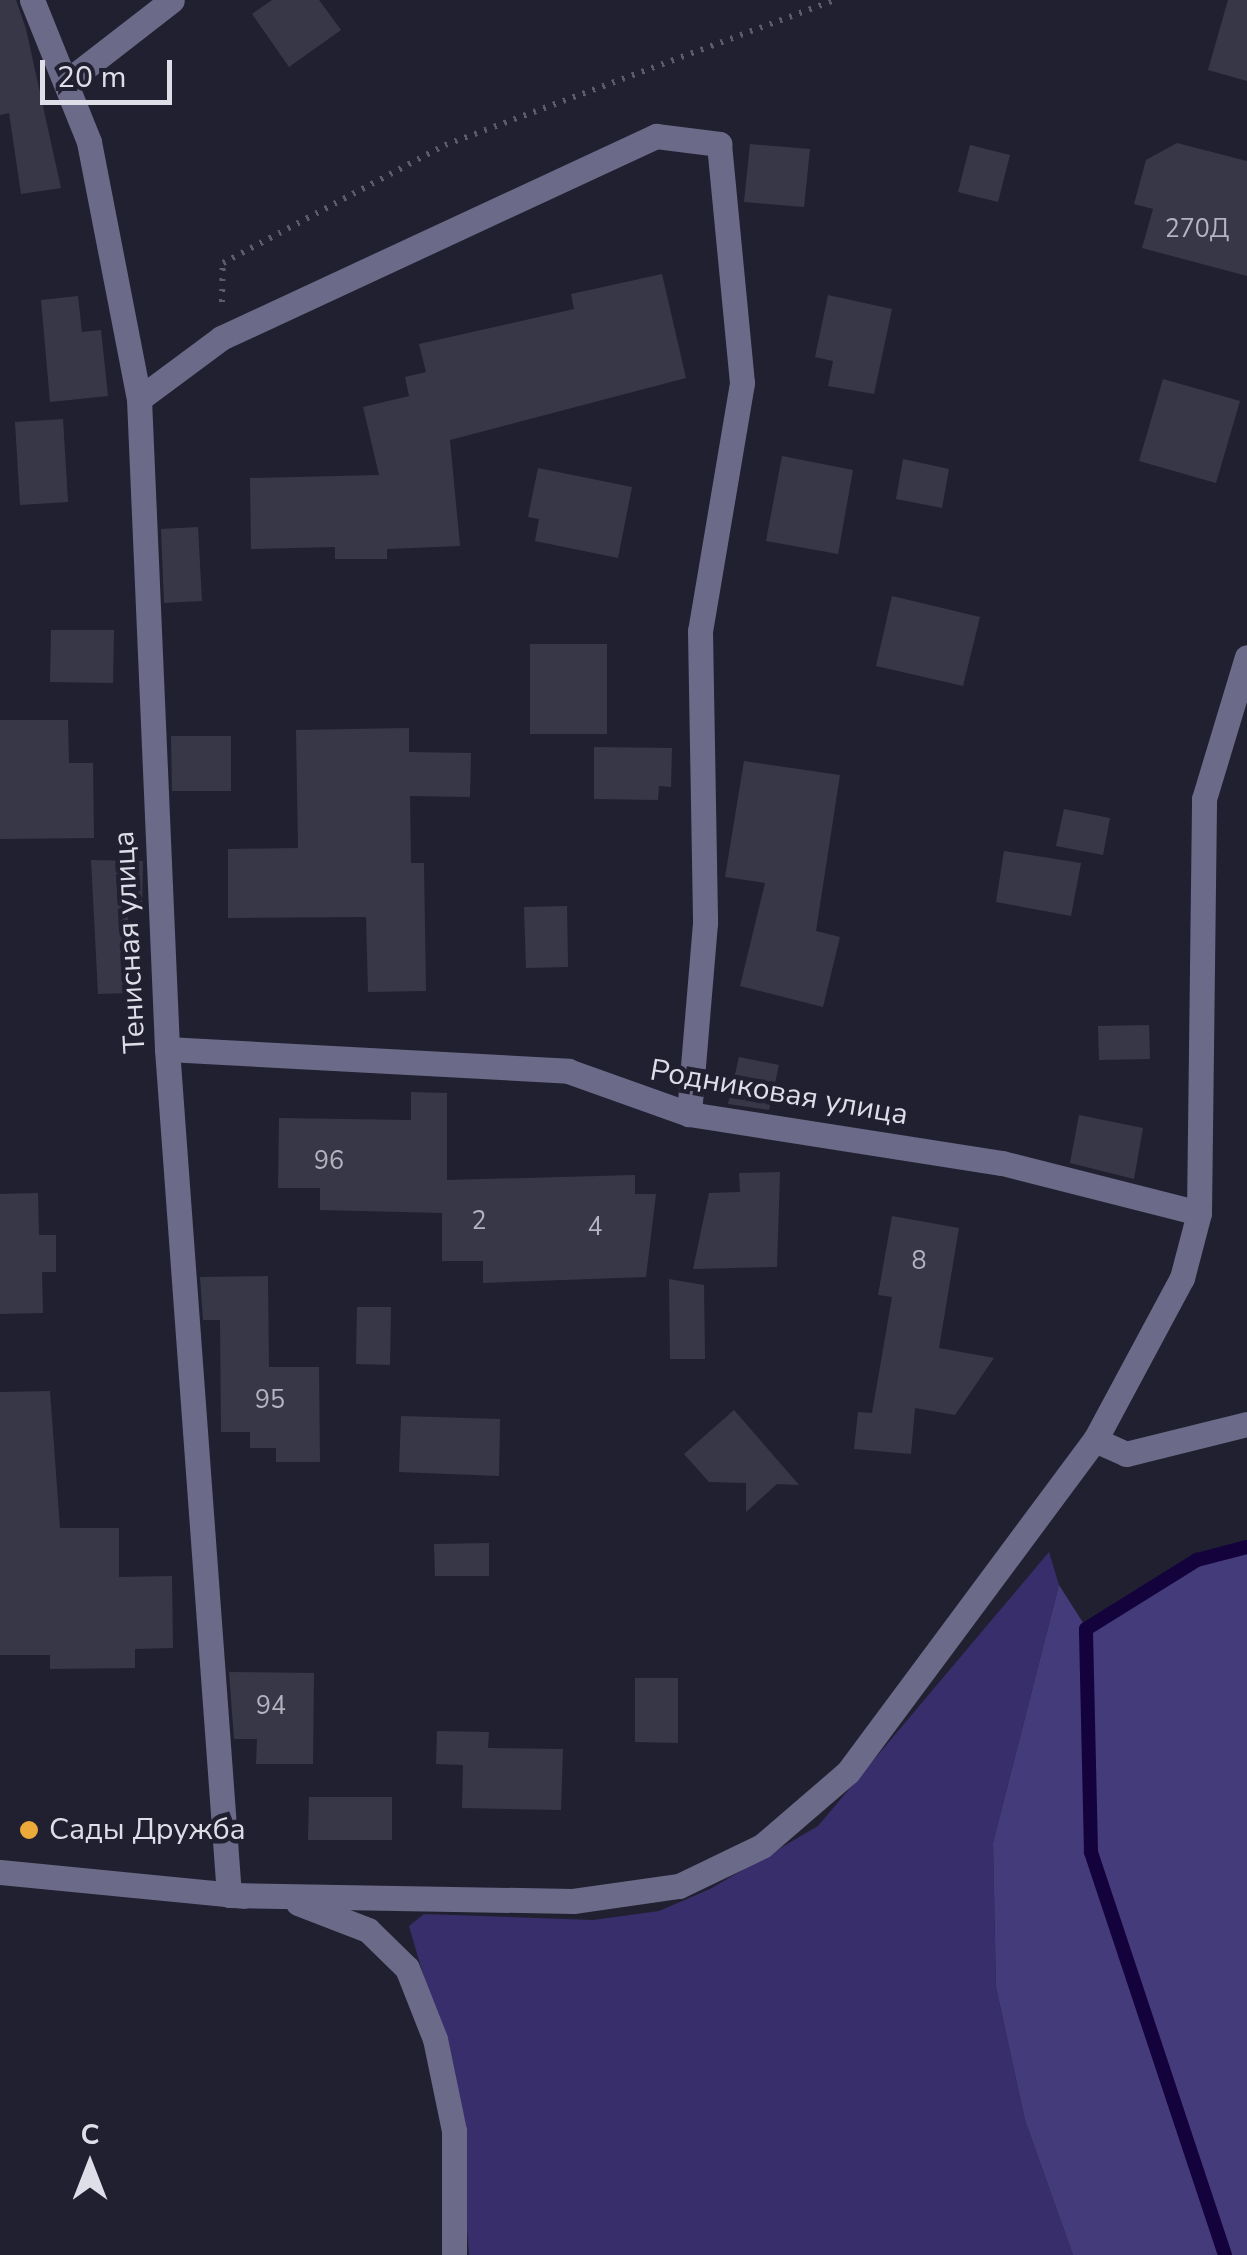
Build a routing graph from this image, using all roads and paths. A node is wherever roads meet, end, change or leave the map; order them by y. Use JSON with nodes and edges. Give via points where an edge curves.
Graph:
{"nodes":[{"id":1,"x":32,"y":0,"type":"edge"},
{"id":2,"x":172,"y":0,"type":"edge"},
{"id":3,"x":835,"y":0,"type":"edge"},
{"id":4,"x":69,"y":80,"type":"junction"},
{"id":5,"x":220,"y":338,"type":"junction"},
{"id":6,"x":138,"y":400,"type":"junction"},
{"id":7,"x":1247,"y":658,"type":"edge"},
{"id":8,"x":167,"y":1049,"type":"junction"},
{"id":9,"x":689,"y":1114,"type":"junction"},
{"id":10,"x":1198,"y":1213,"type":"junction"},
{"id":11,"x":1247,"y":1424,"type":"edge"},
{"id":12,"x":1095,"y":1440,"type":"junction"},
{"id":13,"x":0,"y":1872,"type":"edge"},
{"id":14,"x":229,"y":1894,"type":"junction"},
{"id":15,"x":454,"y":2255,"type":"edge"}],
"edges":[{"from":1,"to":4,"type":"street","name":"Тенисная улица"},
{"from":2,"to":4,"type":"street"},
{"from":3,"to":5,"type":"path","via":[[446,145],[223,263]]},
{"from":4,"to":6,"type":"street","name":"Тенисная улица","via":[[109,219]]},
{"from":5,"to":6,"type":"street"},
{"from":5,"to":9,"type":"street","via":[[656,136],[719,144],[742,383],[700,631],[704,923]]},
{"from":6,"to":8,"type":"street","name":"Тенисная улица"},
{"from":7,"to":10,"type":"street","via":[[1204,799]]},
{"from":8,"to":9,"type":"street","name":"Родниковая улица","via":[[568,1071]]},
{"from":8,"to":14,"type":"street","name":"Тенисная улица"},
{"from":9,"to":10,"type":"street","name":"Родниковая улица","via":[[1002,1164]]},
{"from":10,"to":12,"type":"street","via":[[1182,1278]]},
{"from":11,"to":12,"type":"street","via":[[1126,1454]]},
{"from":12,"to":14,"type":"street","via":[[848,1772],[762,1846],[679,1886],[573,1901]]},
{"from":13,"to":14,"type":"street"},
{"from":14,"to":15,"type":"street","via":[[292,1900],[368,1930],[407,1968],[435,2038],[454,2131]]}]}
